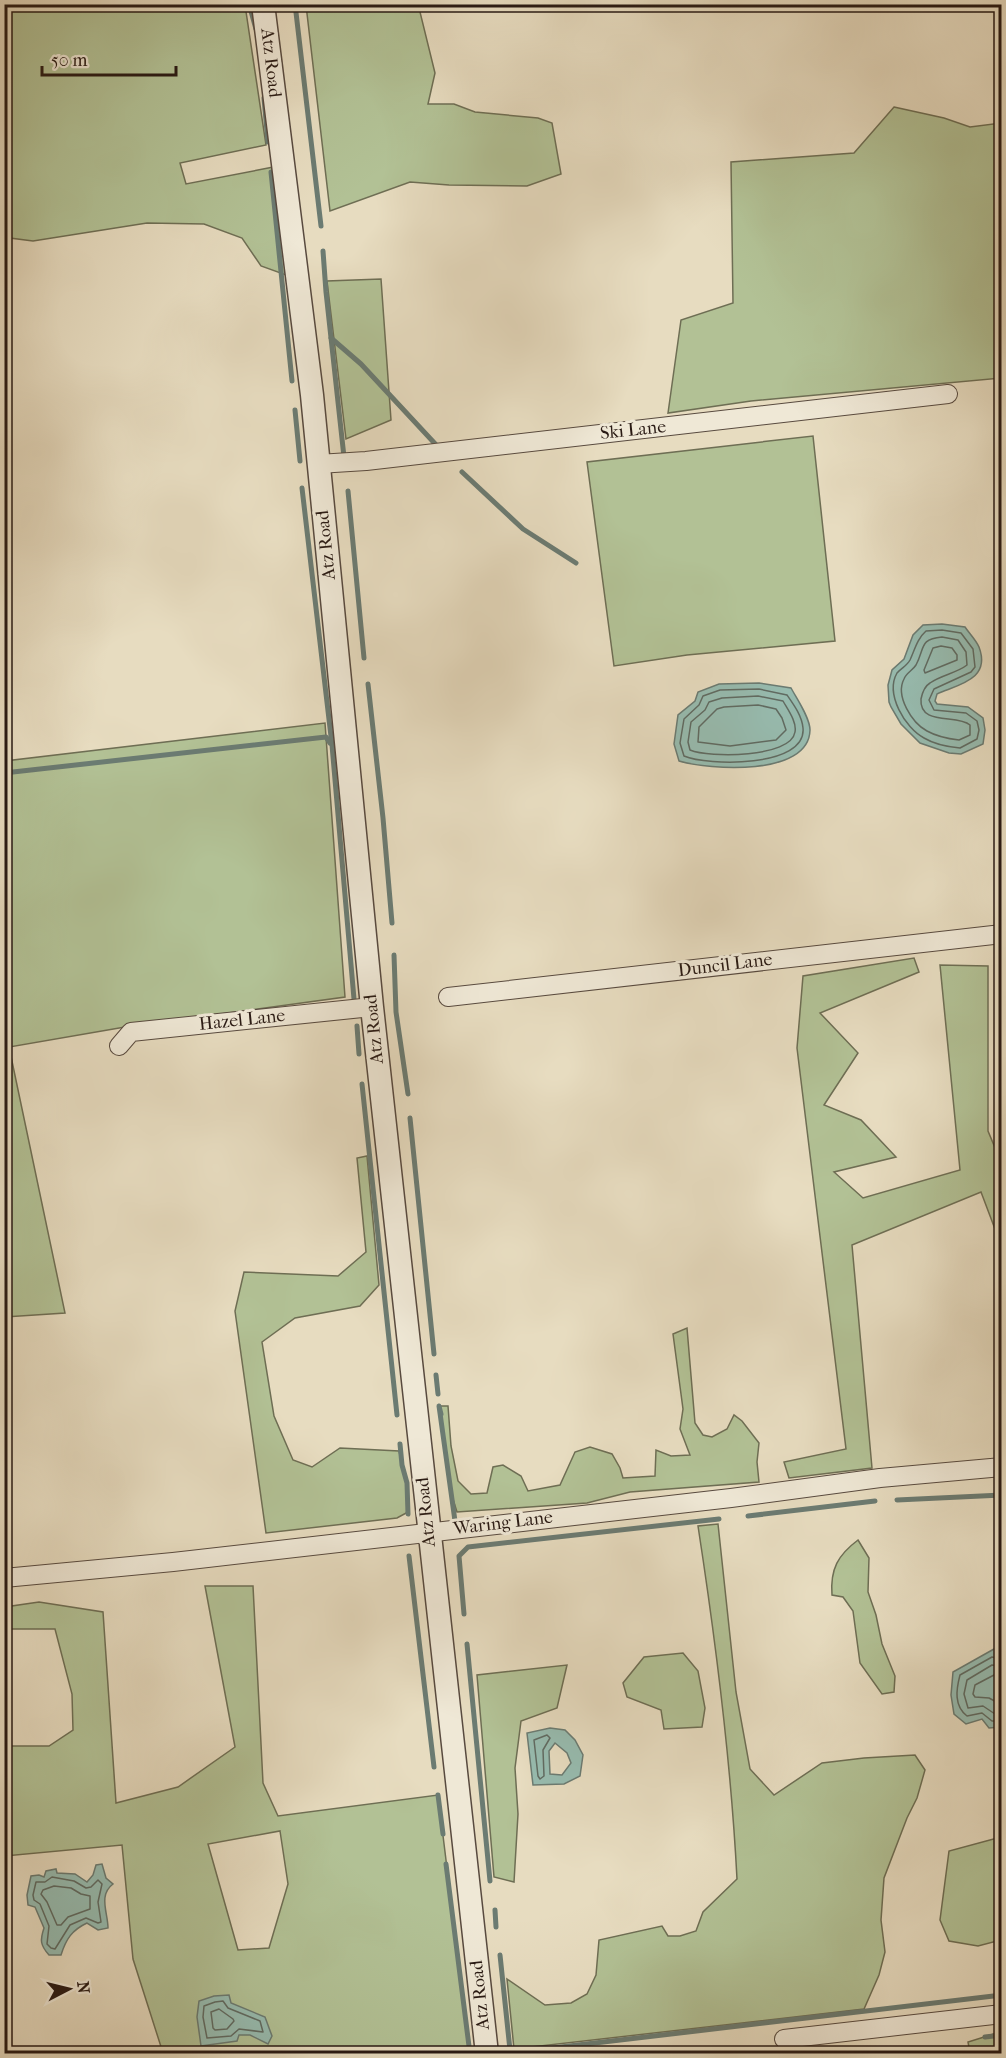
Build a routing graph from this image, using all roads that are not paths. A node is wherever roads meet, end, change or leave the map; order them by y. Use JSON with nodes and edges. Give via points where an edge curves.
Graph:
{"nodes":[{"id":1,"x":263,"y":4,"type":"edge"},
{"id":2,"x":948,"y":394,"type":"dead end"},
{"id":3,"x":318,"y":464,"type":"junction"},
{"id":4,"x":1002,"y":934,"type":"edge"},
{"id":5,"x":448,"y":997,"type":"dead end"},
{"id":6,"x":372,"y":1007,"type":"junction"},
{"id":7,"x":119,"y":1046,"type":"dead end"},
{"id":8,"x":1002,"y":1467,"type":"edge"},
{"id":9,"x":428,"y":1532,"type":"junction"},
{"id":10,"x":4,"y":1578,"type":"edge"},
{"id":11,"x":1002,"y":2014,"type":"edge"},
{"id":12,"x":784,"y":2039,"type":"dead end"},
{"id":13,"x":487,"y":2054,"type":"edge"}],
"edges":[{"from":1,"to":3,"type":"street","name":"Atz Road"},
{"from":2,"to":3,"type":"street","name":"Ski Lane"},
{"from":3,"to":6,"type":"street","name":"Atz Road"},
{"from":4,"to":5,"type":"street","name":"Duncil Lane"},
{"from":6,"to":7,"type":"street","name":"Hazel Lane","via":[[131,1032]]},
{"from":6,"to":9,"type":"street","name":"Atz Road"},
{"from":8,"to":9,"type":"street","name":"Waring Lane"},
{"from":9,"to":10,"type":"street","name":"Waring Lane"},
{"from":9,"to":13,"type":"street","name":"Atz Road"},
{"from":11,"to":12,"type":"street"}]}
